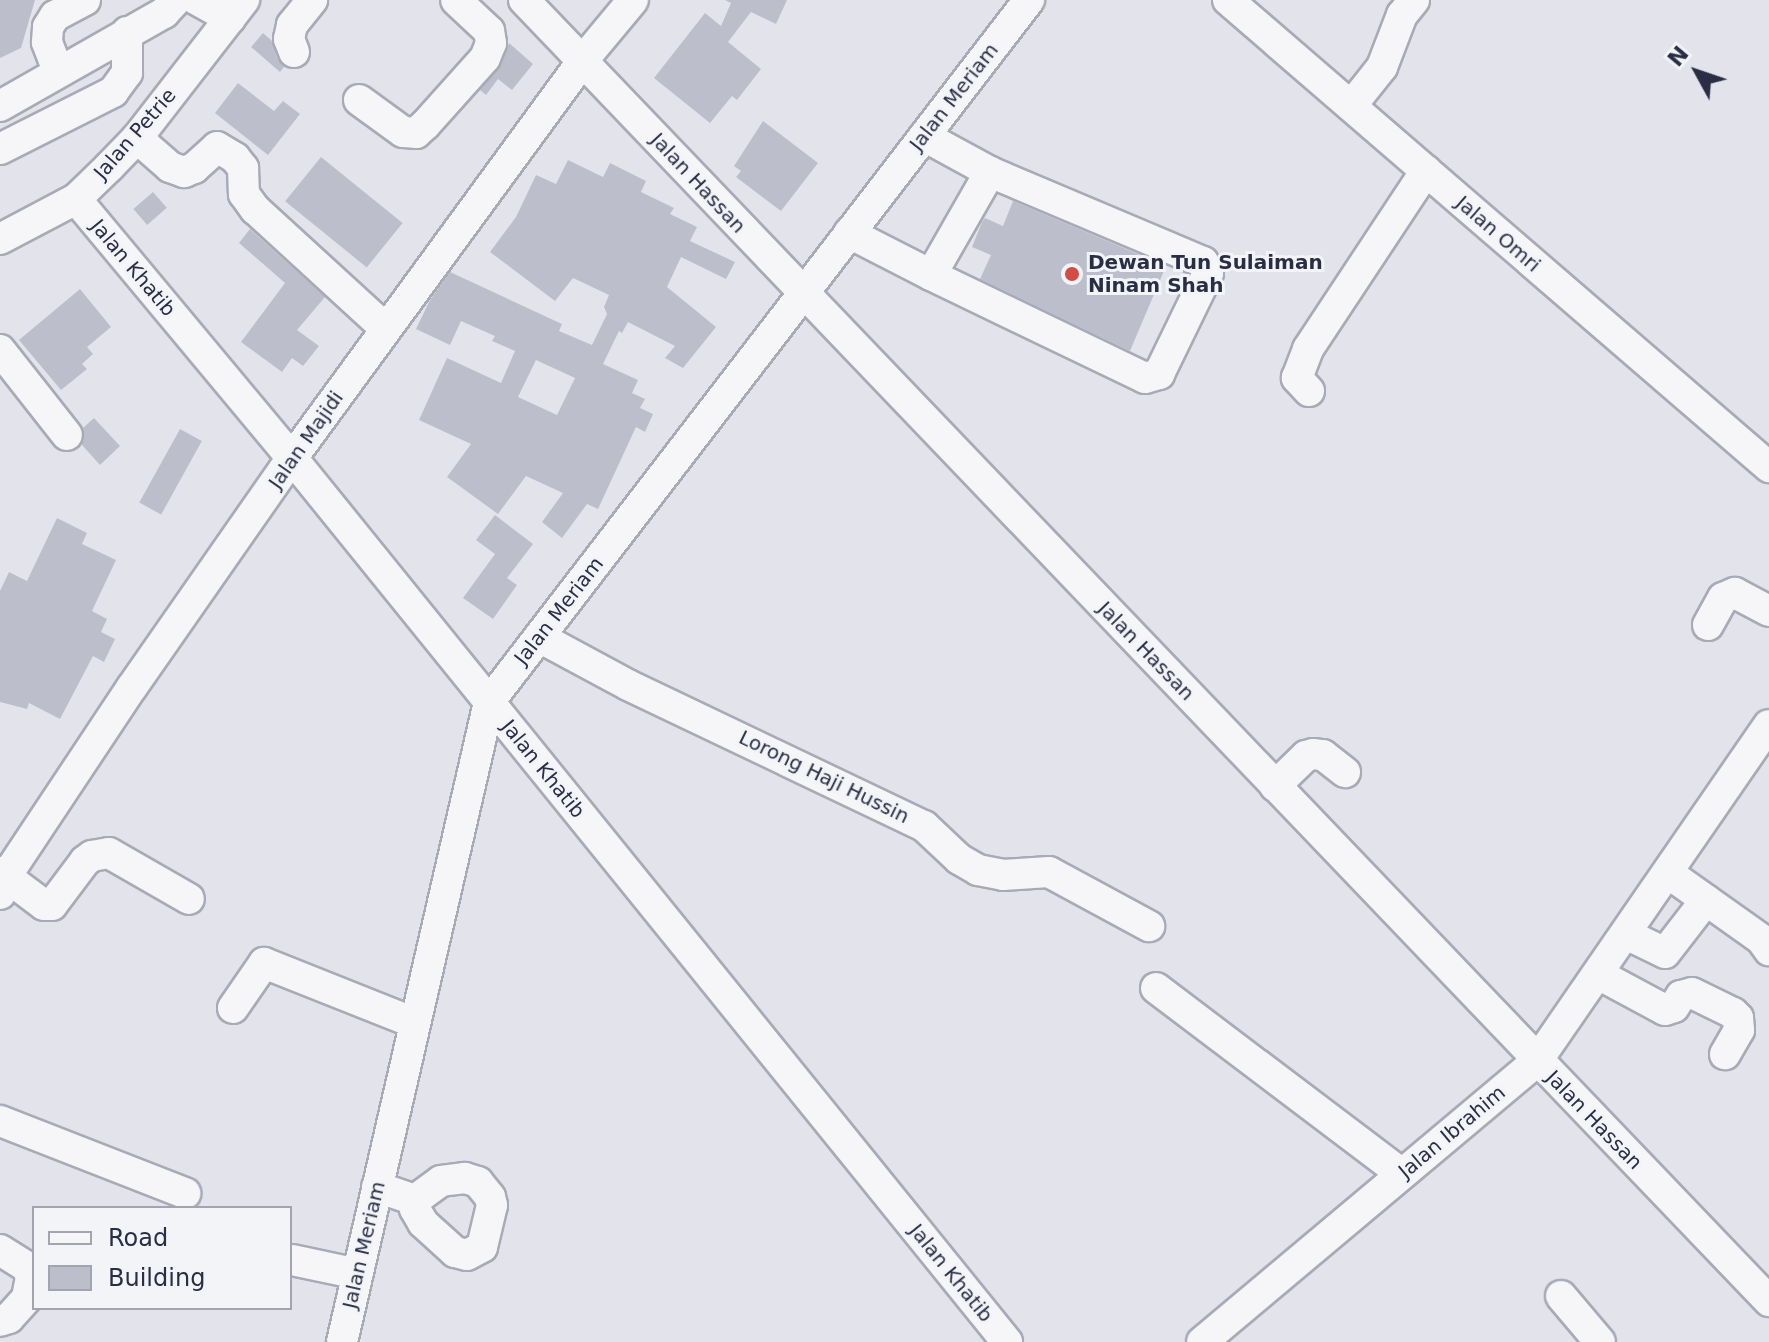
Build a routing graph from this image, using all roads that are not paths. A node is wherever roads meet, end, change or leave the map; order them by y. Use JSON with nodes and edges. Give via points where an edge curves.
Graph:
{"nodes":[{"id":1,"x":85,"y":0,"type":"edge"},
{"id":2,"x":176,"y":0,"type":"edge"},
{"id":3,"x":197,"y":0,"type":"edge"},
{"id":4,"x":312,"y":0,"type":"edge"},
{"id":5,"x":456,"y":0,"type":"edge"},
{"id":6,"x":524,"y":0,"type":"edge"},
{"id":7,"x":633,"y":0,"type":"edge"},
{"id":8,"x":1029,"y":0,"type":"edge"},
{"id":9,"x":1228,"y":0,"type":"edge"},
{"id":10,"x":1414,"y":0,"type":"edge"},
{"id":11,"x":237,"y":9,"type":"edge"},
{"id":12,"x":127,"y":32,"type":"junction"},
{"id":13,"x":294,"y":52,"type":"dead end"},
{"id":14,"x":583,"y":60,"type":"junction"},
{"id":15,"x":58,"y":71,"type":"junction"},
{"id":16,"x":359,"y":100,"type":"dead end"},
{"id":17,"x":0,"y":106,"type":"edge"},
{"id":18,"x":1351,"y":106,"type":"junction"},
{"id":19,"x":924,"y":136,"type":"junction"},
{"id":20,"x":137,"y":138,"type":"junction"},
{"id":21,"x":0,"y":149,"type":"edge"},
{"id":22,"x":1426,"y":171,"type":"junction"},
{"id":23,"x":990,"y":172,"type":"junction"},
{"id":24,"x":76,"y":199,"type":"junction"},
{"id":25,"x":849,"y":233,"type":"junction"},
{"id":26,"x":0,"y":239,"type":"edge"},
{"id":27,"x":931,"y":275,"type":"junction"},
{"id":28,"x":802,"y":294,"type":"junction"},
{"id":29,"x":385,"y":328,"type":"junction"},
{"id":30,"x":0,"y":350,"type":"edge"},
{"id":31,"x":1309,"y":391,"type":"dead end"},
{"id":32,"x":67,"y":435,"type":"dead end"},
{"id":33,"x":292,"y":458,"type":"junction"},
{"id":34,"x":1769,"y":467,"type":"edge"},
{"id":35,"x":1769,"y":611,"type":"edge"},
{"id":36,"x":1708,"y":625,"type":"dead end"},
{"id":37,"x":539,"y":637,"type":"junction"},
{"id":38,"x":489,"y":702,"type":"junction"},
{"id":39,"x":1769,"y":725,"type":"edge"},
{"id":40,"x":1345,"y":772,"type":"dead end"},
{"id":41,"x":1275,"y":786,"type":"junction"},
{"id":42,"x":1668,"y":873,"type":"junction"},
{"id":43,"x":2,"y":882,"type":"edge"},
{"id":44,"x":189,"y":899,"type":"dead end"},
{"id":45,"x":1706,"y":900,"type":"junction"},
{"id":46,"x":1149,"y":926,"type":"dead end"},
{"id":47,"x":1626,"y":934,"type":"junction"},
{"id":48,"x":1768,"y":966,"type":"edge"},
{"id":49,"x":1598,"y":974,"type":"junction"},
{"id":50,"x":1156,"y":988,"type":"dead end"},
{"id":51,"x":233,"y":1008,"type":"dead end"},
{"id":52,"x":415,"y":1023,"type":"junction"},
{"id":53,"x":1725,"y":1054,"type":"dead end"},
{"id":54,"x":1537,"y":1061,"type":"junction"},
{"id":55,"x":0,"y":1121,"type":"edge"},
{"id":56,"x":1402,"y":1174,"type":"junction"},
{"id":57,"x":377,"y":1187,"type":"junction"},
{"id":58,"x":185,"y":1193,"type":"dead end"},
{"id":59,"x":415,"y":1200,"type":"dead end"},
{"id":60,"x":0,"y":1250,"type":"edge"},
{"id":61,"x":292,"y":1260,"type":"dead end"},
{"id":62,"x":358,"y":1274,"type":"junction"},
{"id":63,"x":1561,"y":1296,"type":"dead end"},
{"id":64,"x":1769,"y":1301,"type":"edge"},
{"id":65,"x":0,"y":1321,"type":"edge"},
{"id":66,"x":342,"y":1342,"type":"edge"},
{"id":67,"x":1007,"y":1342,"type":"edge"},
{"id":68,"x":1202,"y":1342,"type":"edge"},
{"id":69,"x":1600,"y":1342,"type":"edge"}],
"edges":[{"from":1,"to":15,"type":"street","via":[[55,16],[48,27],[47,42]]},
{"from":2,"to":12,"type":"street","via":[[164,13]]},
{"from":3,"to":11,"type":"street"},
{"from":4,"to":13,"type":"street","via":[[292,25],[289,39]]},
{"from":5,"to":16,"type":"street","via":[[489,31],[491,43],[485,58],[425,125],[416,133],[403,132]]},
{"from":6,"to":14,"type":"street","name":"Jalan Hassan"},
{"from":7,"to":14,"type":"street","name":"Jalan Majidi"},
{"from":8,"to":19,"type":"street","name":"Jalan Meriam"},
{"from":9,"to":18,"type":"street","name":"Jalan Omri"},
{"from":10,"to":18,"type":"street","via":[[1402,15],[1382,67]]},
{"from":11,"to":20,"type":"street","name":"Jalan Petrie"},
{"from":12,"to":15,"type":"street"},
{"from":12,"to":21,"type":"street","via":[[127,73],[113,92]]},
{"from":14,"to":28,"type":"street","name":"Jalan Hassan"},
{"from":14,"to":29,"type":"street","name":"Jalan Majidi"},
{"from":15,"to":17,"type":"street"},
{"from":18,"to":22,"type":"street","name":"Jalan Omri"},
{"from":19,"to":23,"type":"street"},
{"from":19,"to":25,"type":"street","name":"Jalan Meriam"},
{"from":20,"to":24,"type":"street","name":"Jalan Petrie"},
{"from":20,"to":29,"type":"street","via":[[170,167],[184,172],[217,147],[229,153],[241,163],[244,194],[255,209]]},
{"from":22,"to":31,"type":"street","via":[[1308,349],[1297,378]]},
{"from":22,"to":34,"type":"street","name":"Jalan Omri"},
{"from":23,"to":27,"type":"street"},
{"from":23,"to":27,"type":"street","via":[[1203,262],[1208,273],[1159,374],[1145,378]]},
{"from":24,"to":26,"type":"street","name":"Jalan Petrie"},
{"from":24,"to":33,"type":"street","name":"Jalan Khatib"},
{"from":25,"to":27,"type":"street"},
{"from":25,"to":28,"type":"street","name":"Jalan Meriam"},
{"from":28,"to":37,"type":"street","name":"Jalan Meriam"},
{"from":28,"to":41,"type":"street","name":"Jalan Hassan"},
{"from":29,"to":33,"type":"street","name":"Jalan Majidi"},
{"from":30,"to":32,"type":"street"},
{"from":33,"to":38,"type":"street","name":"Jalan Khatib"},
{"from":33,"to":43,"type":"street","name":"Jalan Majidi"},
{"from":35,"to":36,"type":"street","via":[[1735,593],[1723,598]]},
{"from":37,"to":38,"type":"street","name":"Jalan Meriam"},
{"from":37,"to":46,"type":"street","name":"Lorong Haji Hussin","via":[[924,826],[978,870],[1003,875],[1049,872]]},
{"from":38,"to":52,"type":"street","name":"Jalan Meriam"},
{"from":38,"to":67,"type":"street","name":"Jalan Khatib"},
{"from":39,"to":42,"type":"street","name":"Jalan Ibrahim"},
{"from":40,"to":41,"type":"street","via":[[1323,755],[1313,754]]},
{"from":41,"to":54,"type":"street","name":"Jalan Hassan"},
{"from":42,"to":45,"type":"street"},
{"from":42,"to":47,"type":"street","name":"Jalan Ibrahim"},
{"from":43,"to":44,"type":"street","via":[[52,905],[85,861],[109,853]]},
{"from":45,"to":47,"type":"street","via":[[1665,953]]},
{"from":45,"to":48,"type":"street","via":[[1761,939]]},
{"from":47,"to":49,"type":"street","name":"Jalan Ibrahim"},
{"from":49,"to":53,"type":"street","via":[[1665,1010],[1692,993],[1733,1013],[1739,1030]]},
{"from":49,"to":54,"type":"street","name":"Jalan Ibrahim"},
{"from":50,"to":56,"type":"street"},
{"from":51,"to":52,"type":"street","via":[[264,963]]},
{"from":52,"to":57,"type":"street","name":"Jalan Meriam"},
{"from":54,"to":56,"type":"street","name":"Jalan Ibrahim"},
{"from":54,"to":64,"type":"street","name":"Jalan Hassan"},
{"from":55,"to":58,"type":"street"},
{"from":56,"to":68,"type":"street","name":"Jalan Ibrahim"},
{"from":57,"to":59,"type":"street"},
{"from":57,"to":62,"type":"street","name":"Jalan Meriam"},
{"from":60,"to":65,"type":"street","via":[[27,1267],[31,1277],[27,1298]]},
{"from":61,"to":62,"type":"street"},
{"from":62,"to":66,"type":"street","name":"Jalan Meriam"},
{"from":63,"to":69,"type":"street"}]}
